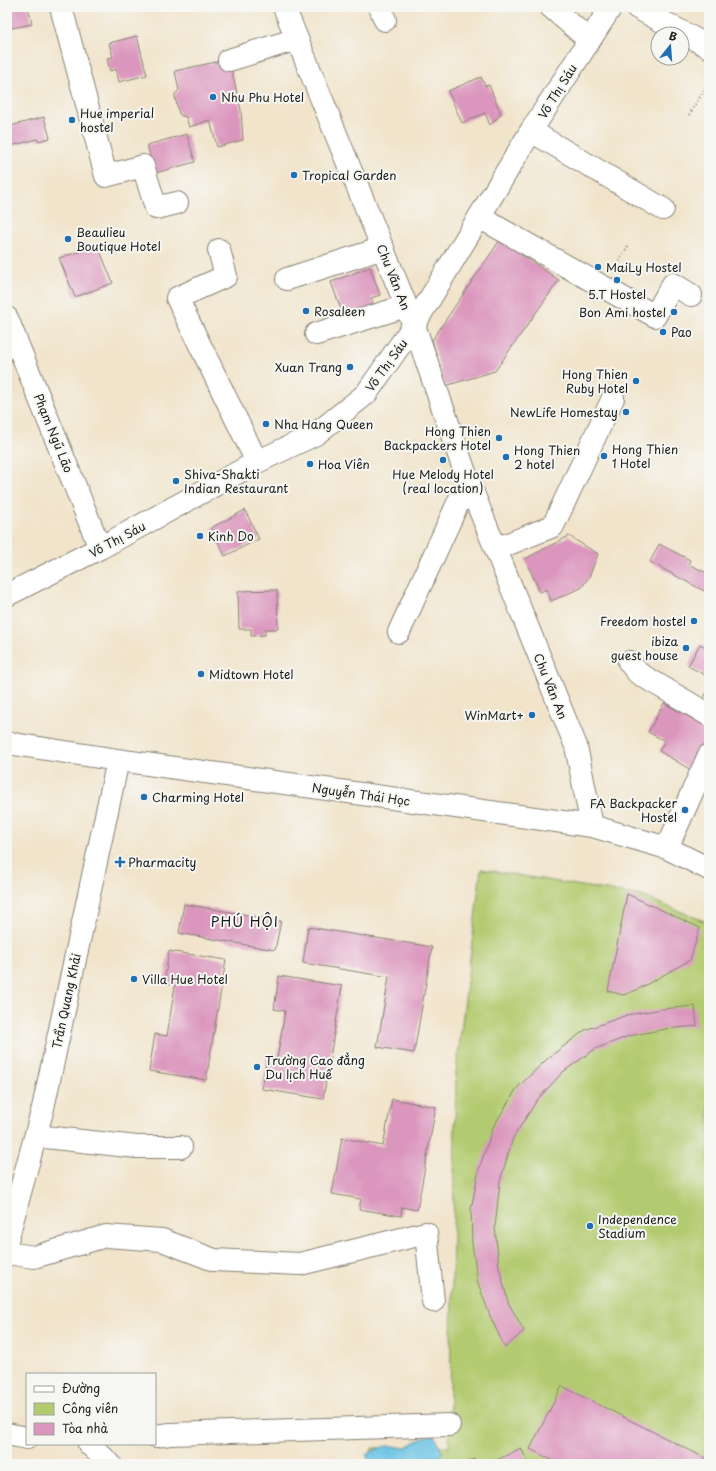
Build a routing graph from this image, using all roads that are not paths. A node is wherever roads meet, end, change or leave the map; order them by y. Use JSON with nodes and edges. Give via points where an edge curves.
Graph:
{"nodes":[{"id":1,"x":61,"y":7,"type":"edge"},
{"id":2,"x":284,"y":7,"type":"edge"},
{"id":3,"x":551,"y":7,"type":"edge"},
{"id":4,"x":611,"y":7,"type":"edge"},
{"id":5,"x":636,"y":7,"type":"edge"},
{"id":6,"x":297,"y":39,"type":"junction"},
{"id":7,"x":589,"y":40,"type":"junction"},
{"id":8,"x":709,"y":47,"type":"edge"},
{"id":9,"x":229,"y":60,"type":"dead end"},
{"id":10,"x":531,"y":131,"type":"junction"},
{"id":11,"x":177,"y":203,"type":"dead end"},
{"id":12,"x":663,"y":209,"type":"dead end"},
{"id":13,"x":479,"y":218,"type":"junction"},
{"id":14,"x":382,"y":248,"type":"junction"},
{"id":15,"x":219,"y":250,"type":"dead end"},
{"id":16,"x":286,"y":279,"type":"dead end"},
{"id":17,"x":691,"y":295,"type":"dead end"},
{"id":18,"x":410,"y":315,"type":"junction"},
{"id":19,"x":7,"y":318,"type":"edge"},
{"id":20,"x":316,"y":334,"type":"dead end"},
{"id":21,"x":613,"y":398,"type":"dead end"},
{"id":22,"x":257,"y":462,"type":"junction"},
{"id":23,"x":468,"y":481,"type":"junction"},
{"id":24,"x":100,"y":548,"type":"junction"},
{"id":25,"x":496,"y":549,"type":"junction"},
{"id":26,"x":7,"y":595,"type":"edge"},
{"id":27,"x":399,"y":632,"type":"dead end"},
{"id":28,"x":629,"y":662,"type":"dead end"},
{"id":29,"x":709,"y":715,"type":"edge"},
{"id":30,"x":7,"y":743,"type":"edge"},
{"id":31,"x":709,"y":755,"type":"edge"},
{"id":32,"x":118,"y":760,"type":"junction"},
{"id":33,"x":592,"y":826,"type":"junction"},
{"id":34,"x":666,"y":848,"type":"junction"},
{"id":35,"x":709,"y":870,"type":"edge"},
{"id":36,"x":36,"y":1136,"type":"junction"},
{"id":37,"x":181,"y":1147,"type":"dead end"},
{"id":38,"x":7,"y":1240,"type":"edge"},
{"id":39,"x":7,"y":1253,"type":"edge"},
{"id":40,"x":433,"y":1301,"type":"dead end"},
{"id":41,"x":449,"y":1425,"type":"dead end"},
{"id":42,"x":7,"y":1434,"type":"edge"},
{"id":43,"x":156,"y":1436,"type":"edge"},
{"id":44,"x":26,"y":1438,"type":"edge"},
{"id":45,"x":90,"y":1445,"type":"edge"},
{"id":46,"x":110,"y":1464,"type":"edge"}],
"edges":[{"from":1,"to":11,"type":"street","via":[[106,176],[143,166],[156,208]]},
{"from":2,"to":6,"type":"street","name":"Chu Văn An"},
{"from":3,"to":7,"type":"street"},
{"from":4,"to":7,"type":"street","name":"Võ Thị Sáu"},
{"from":5,"to":8,"type":"street"},
{"from":6,"to":9,"type":"street"},
{"from":6,"to":14,"type":"street","name":"Chu Văn An"},
{"from":7,"to":10,"type":"street","name":"Võ Thị Sáu"},
{"from":10,"to":12,"type":"street"},
{"from":10,"to":13,"type":"street","name":"Võ Thị Sáu"},
{"from":13,"to":17,"type":"street","via":[[655,316],[673,284]]},
{"from":13,"to":18,"type":"street","name":"Võ Thị Sáu"},
{"from":14,"to":16,"type":"street"},
{"from":14,"to":18,"type":"street","name":"Chu Văn An"},
{"from":15,"to":22,"type":"street","via":[[226,276],[177,298]]},
{"from":18,"to":20,"type":"street"},
{"from":18,"to":22,"type":"street","name":"Võ Thị Sáu","via":[[366,394],[316,434]]},
{"from":18,"to":23,"type":"street","name":"Chu Văn An"},
{"from":19,"to":24,"type":"street","name":"Phạm Ngũ Lão"},
{"from":21,"to":25,"type":"street","via":[[553,526]]},
{"from":22,"to":24,"type":"street","name":"Võ Thị Sáu"},
{"from":23,"to":25,"type":"street","name":"Chu Văn An"},
{"from":23,"to":27,"type":"street"},
{"from":24,"to":26,"type":"street","name":"Võ Thị Sáu"},
{"from":25,"to":33,"type":"street","name":"Chu Văn An","via":[[576,746]]},
{"from":28,"to":29,"type":"street","via":[[638,673]]},
{"from":30,"to":32,"type":"street","name":"Nguyễn Thái Học"},
{"from":31,"to":34,"type":"street"},
{"from":32,"to":33,"type":"street","name":"Nguyễn Thái Học"},
{"from":32,"to":36,"type":"street","name":"Trần Quang Khải"},
{"from":33,"to":34,"type":"street","name":"Nguyễn Thái Học"},
{"from":34,"to":35,"type":"street","name":"Nguyễn Thái Học"},
{"from":36,"to":37,"type":"street","via":[[137,1147]]},
{"from":36,"to":38,"type":"street","name":"Trần Quang Khải"},
{"from":39,"to":40,"type":"street","via":[[34,1258],[106,1236],[162,1240],[214,1260],[300,1264],[426,1233]]},
{"from":41,"to":43,"type":"street","via":[[178,1433]]},
{"from":42,"to":44,"type":"street"},
{"from":45,"to":46,"type":"street"}]}
